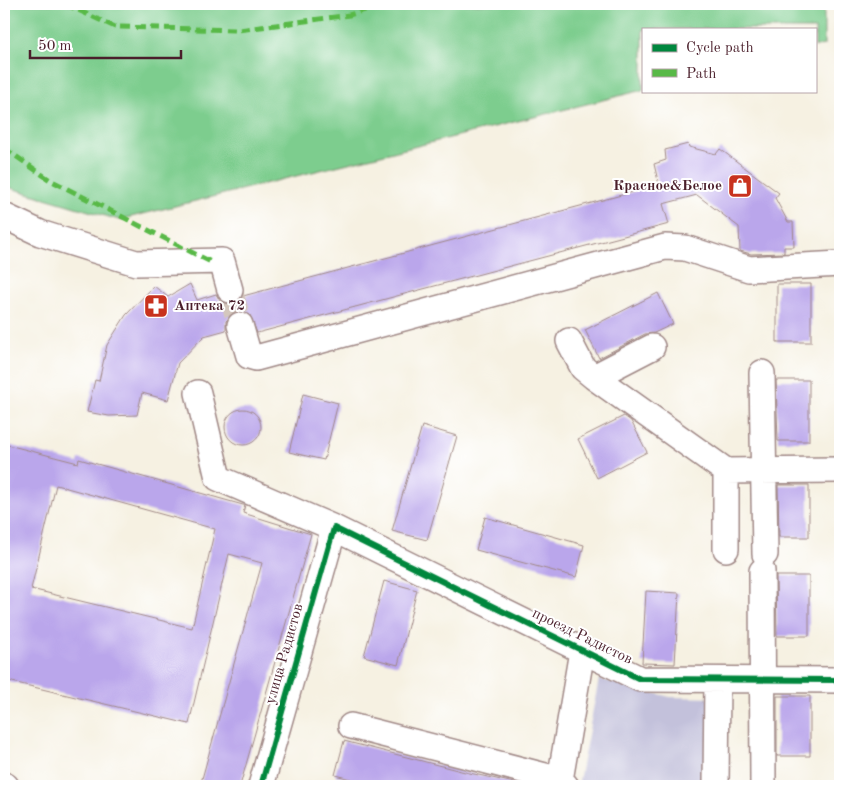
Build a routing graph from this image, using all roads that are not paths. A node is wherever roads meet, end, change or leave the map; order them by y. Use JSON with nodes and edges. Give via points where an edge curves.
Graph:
{"nodes":[{"id":1,"x":4,"y":216,"type":"edge"},
{"id":2,"x":840,"y":264,"type":"edge"},
{"id":3,"x":230,"y":290,"type":"tunnel mouth"},
{"id":4,"x":240,"y":326,"type":"tunnel mouth"},
{"id":5,"x":569,"y":341,"type":"dead end"},
{"id":6,"x":652,"y":347,"type":"dead end"},
{"id":7,"x":762,"y":373,"type":"dead end"},
{"id":8,"x":594,"y":377,"type":"junction"},
{"id":9,"x":198,"y":393,"type":"dead end"},
{"id":10,"x":763,"y":470,"type":"junction"},
{"id":11,"x":840,"y":470,"type":"edge"},
{"id":12,"x":726,"y":471,"type":"junction"},
{"id":13,"x":334,"y":528,"type":"junction"},
{"id":14,"x":726,"y":549,"type":"dead end"},
{"id":15,"x":582,"y":651,"type":"junction"},
{"id":16,"x":716,"y":680,"type":"junction"},
{"id":17,"x":763,"y":680,"type":"junction"},
{"id":18,"x":840,"y":680,"type":"edge"},
{"id":19,"x":351,"y":726,"type":"dead end"},
{"id":20,"x":562,"y":784,"type":"edge"},
{"id":21,"x":261,"y":786,"type":"edge"},
{"id":22,"x":716,"y":786,"type":"edge"},
{"id":23,"x":763,"y":786,"type":"edge"}],
"edges":[{"from":1,"to":3,"type":"street","via":[[40,233],[136,263],[222,261]]},
{"from":2,"to":4,"type":"street","via":[[749,269],[685,248],[665,247],[256,358],[249,356]]},
{"from":5,"to":8,"type":"street","via":[[582,368]]},
{"from":6,"to":8,"type":"street"},
{"from":7,"to":10,"type":"street"},
{"from":8,"to":12,"type":"street"},
{"from":9,"to":13,"type":"street","name":"проезд Радистов","via":[[218,478]]},
{"from":10,"to":11,"type":"street"},
{"from":10,"to":12,"type":"street"},
{"from":10,"to":17,"type":"street"},
{"from":12,"to":14,"type":"street"},
{"from":13,"to":15,"type":"street","name":"проезд Радистов"},
{"from":13,"to":21,"type":"street","name":"улица Радистов"},
{"from":15,"to":16,"type":"street","name":"проезд Радистов","via":[[640,679]]},
{"from":15,"to":20,"type":"street"},
{"from":16,"to":17,"type":"street","name":"проезд Радистов"},
{"from":16,"to":22,"type":"street"},
{"from":17,"to":18,"type":"street","name":"проезд Радистов"},
{"from":17,"to":23,"type":"street"},
{"from":19,"to":20,"type":"street"}]}
